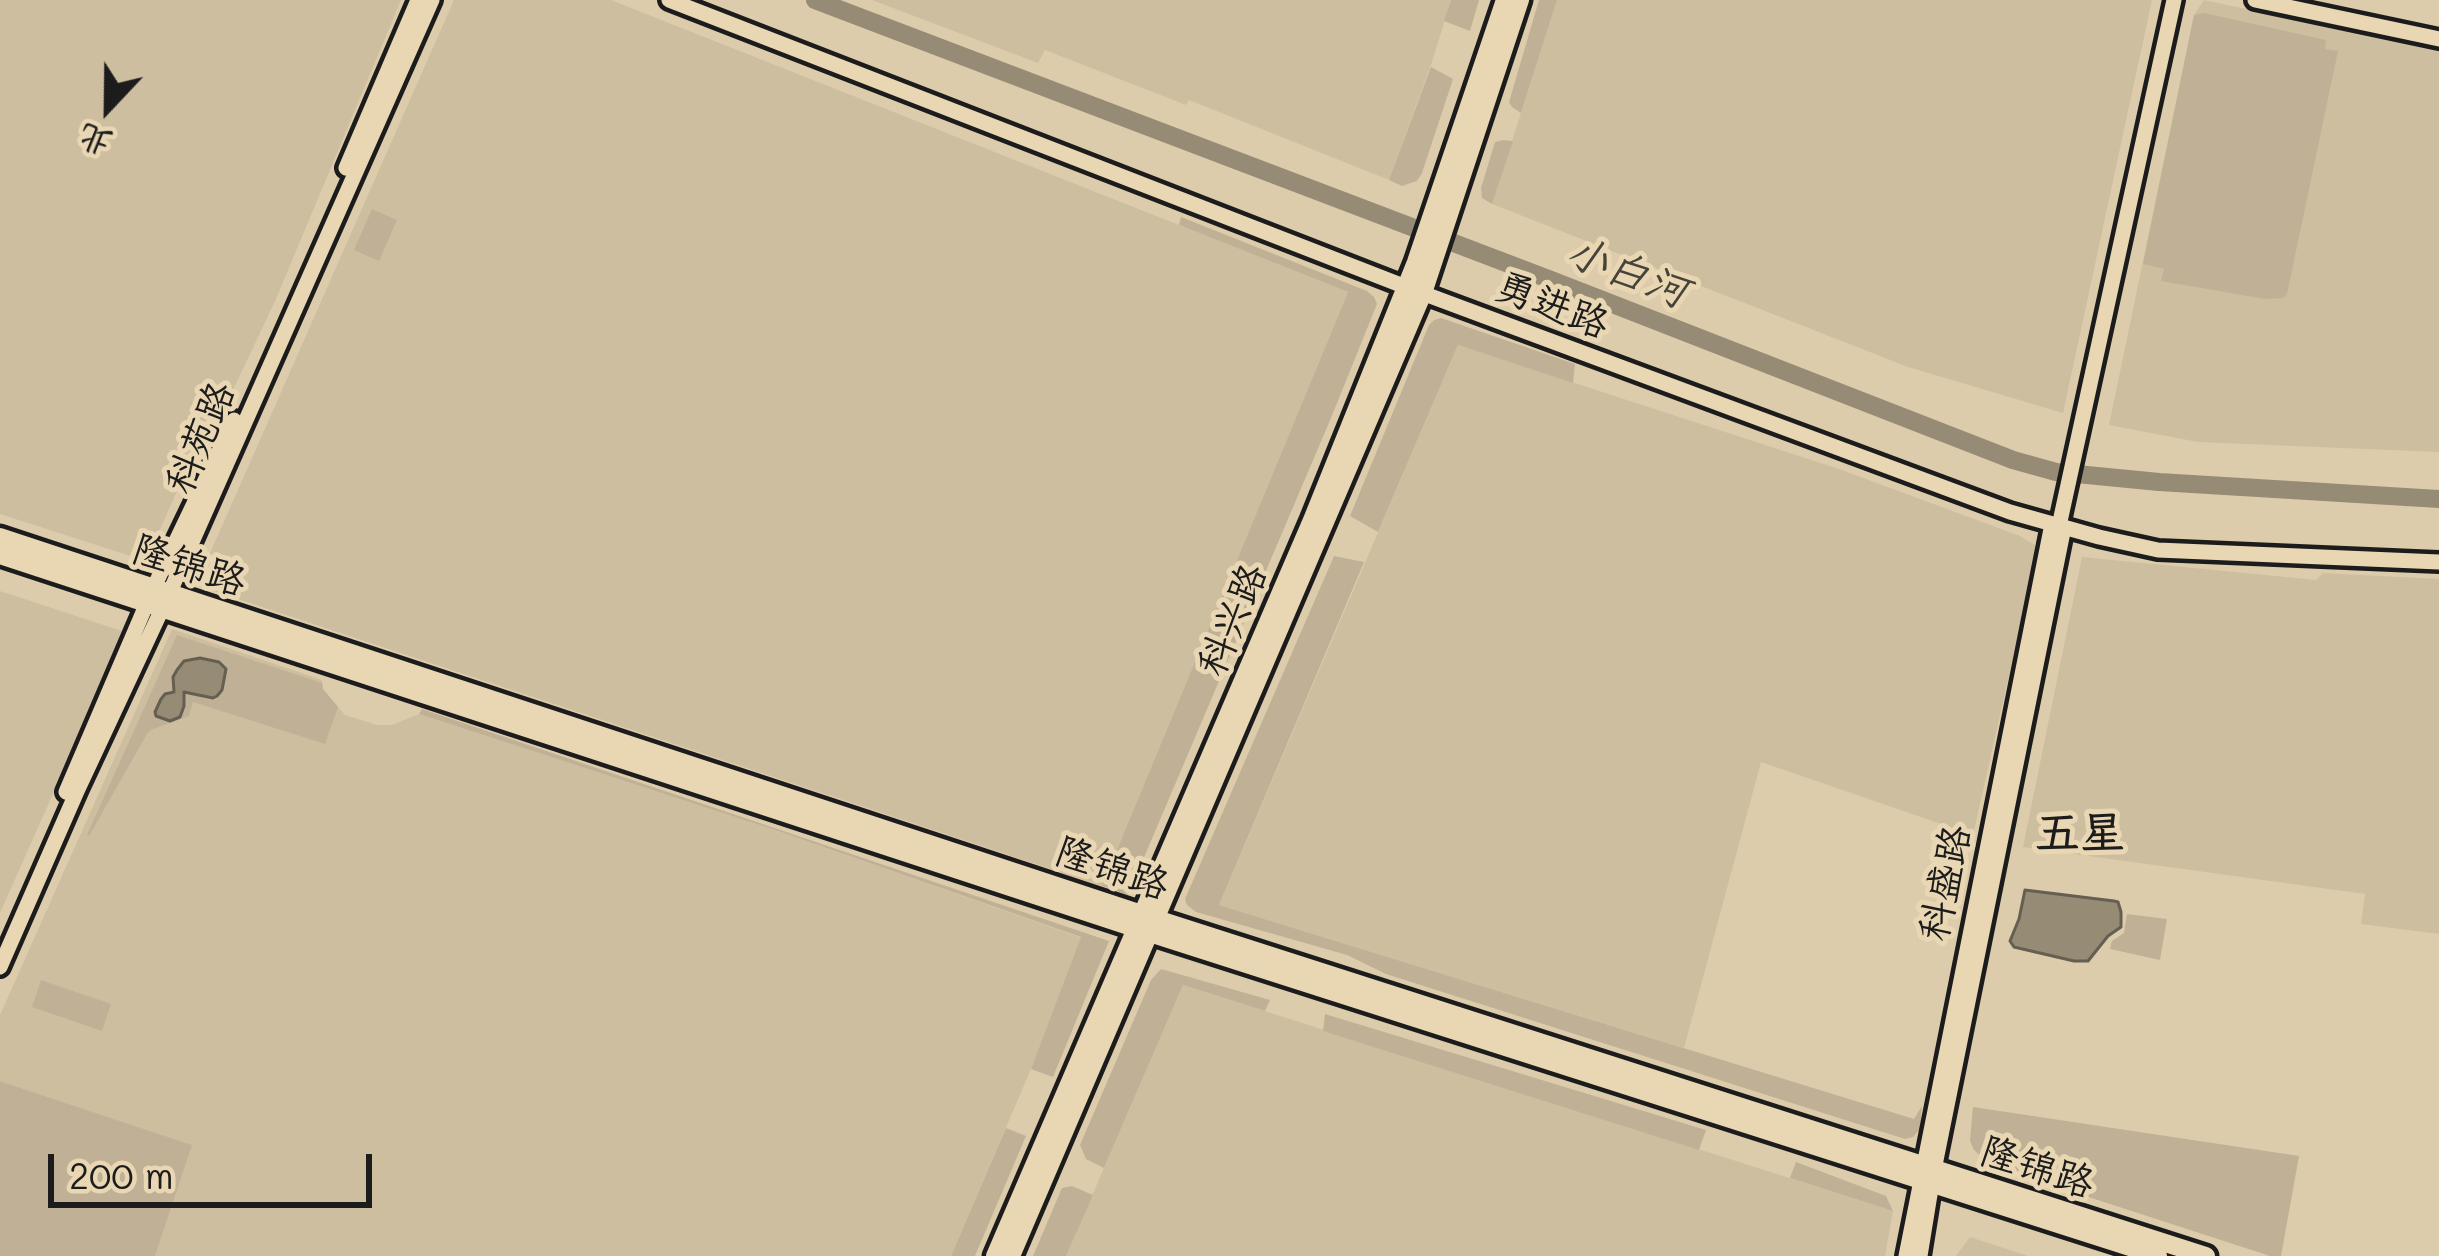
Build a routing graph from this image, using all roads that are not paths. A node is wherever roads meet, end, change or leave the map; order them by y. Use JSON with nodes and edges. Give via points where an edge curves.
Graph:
{"nodes":[{"id":1,"x":418,"y":0,"type":"edge"},
{"id":2,"x":432,"y":0,"type":"edge"},
{"id":3,"x":669,"y":0,"type":"edge"},
{"id":4,"x":1505,"y":0,"type":"edge"},
{"id":5,"x":1520,"y":0,"type":"edge"},
{"id":6,"x":2174,"y":0,"type":"edge"},
{"id":7,"x":2254,"y":0,"type":"edge"},
{"id":8,"x":2439,"y":39,"type":"edge"},
{"id":9,"x":1443,"y":211,"type":"junction"},
{"id":10,"x":1414,"y":290,"type":"junction"},
{"id":11,"x":2058,"y":526,"type":"junction"},
{"id":12,"x":0,"y":537,"type":"edge"},
{"id":13,"x":0,"y":555,"type":"edge"},
{"id":14,"x":2439,"y":562,"type":"edge"},
{"id":15,"x":158,"y":599,"type":"junction"},
{"id":16,"x":1146,"y":923,"type":"junction"},
{"id":17,"x":0,"y":945,"type":"edge"},
{"id":18,"x":0,"y":967,"type":"edge"},
{"id":19,"x":1927,"y":1175,"type":"junction"},
{"id":20,"x":995,"y":1256,"type":"edge"},
{"id":21,"x":1010,"y":1256,"type":"edge"},
{"id":22,"x":1906,"y":1256,"type":"edge"},
{"id":23,"x":1920,"y":1256,"type":"edge"},
{"id":24,"x":2158,"y":1256,"type":"edge"},
{"id":25,"x":2206,"y":1256,"type":"edge"}],
"edges":[{"from":1,"to":15,"type":"street","name":"科苑路"},
{"from":2,"to":15,"type":"street","name":"科苑路"},
{"from":3,"to":10,"type":"street","name":"勇进路"},
{"from":4,"to":9,"type":"main road","name":"科兴路"},
{"from":5,"to":9,"type":"main road","name":"科兴路"},
{"from":6,"to":11,"type":"street","name":"科盛路"},
{"from":7,"to":8,"type":"street"},
{"from":9,"to":10,"type":"main road","name":"科兴路"},
{"from":10,"to":11,"type":"street","name":"勇进路"},
{"from":10,"to":16,"type":"main road","name":"科兴路"},
{"from":11,"to":14,"type":"street","name":"勇进路","via":[[2158,550]]},
{"from":11,"to":19,"type":"street","name":"科盛路"},
{"from":12,"to":15,"type":"main road","name":"隆锦路"},
{"from":13,"to":15,"type":"main road","name":"隆锦路"},
{"from":15,"to":16,"type":"main road","name":"隆锦路"},
{"from":15,"to":17,"type":"street","name":"科苑路"},
{"from":15,"to":18,"type":"street","name":"科苑路"},
{"from":16,"to":19,"type":"main road","name":"隆锦路"},
{"from":16,"to":20,"type":"main road","name":"科兴路"},
{"from":16,"to":21,"type":"main road","name":"科兴路"},
{"from":19,"to":22,"type":"street","name":"科盛路"},
{"from":19,"to":23,"type":"street","name":"科盛路"},
{"from":19,"to":24,"type":"main road","name":"隆锦路"},
{"from":19,"to":25,"type":"main road","name":"隆锦路"}]}
